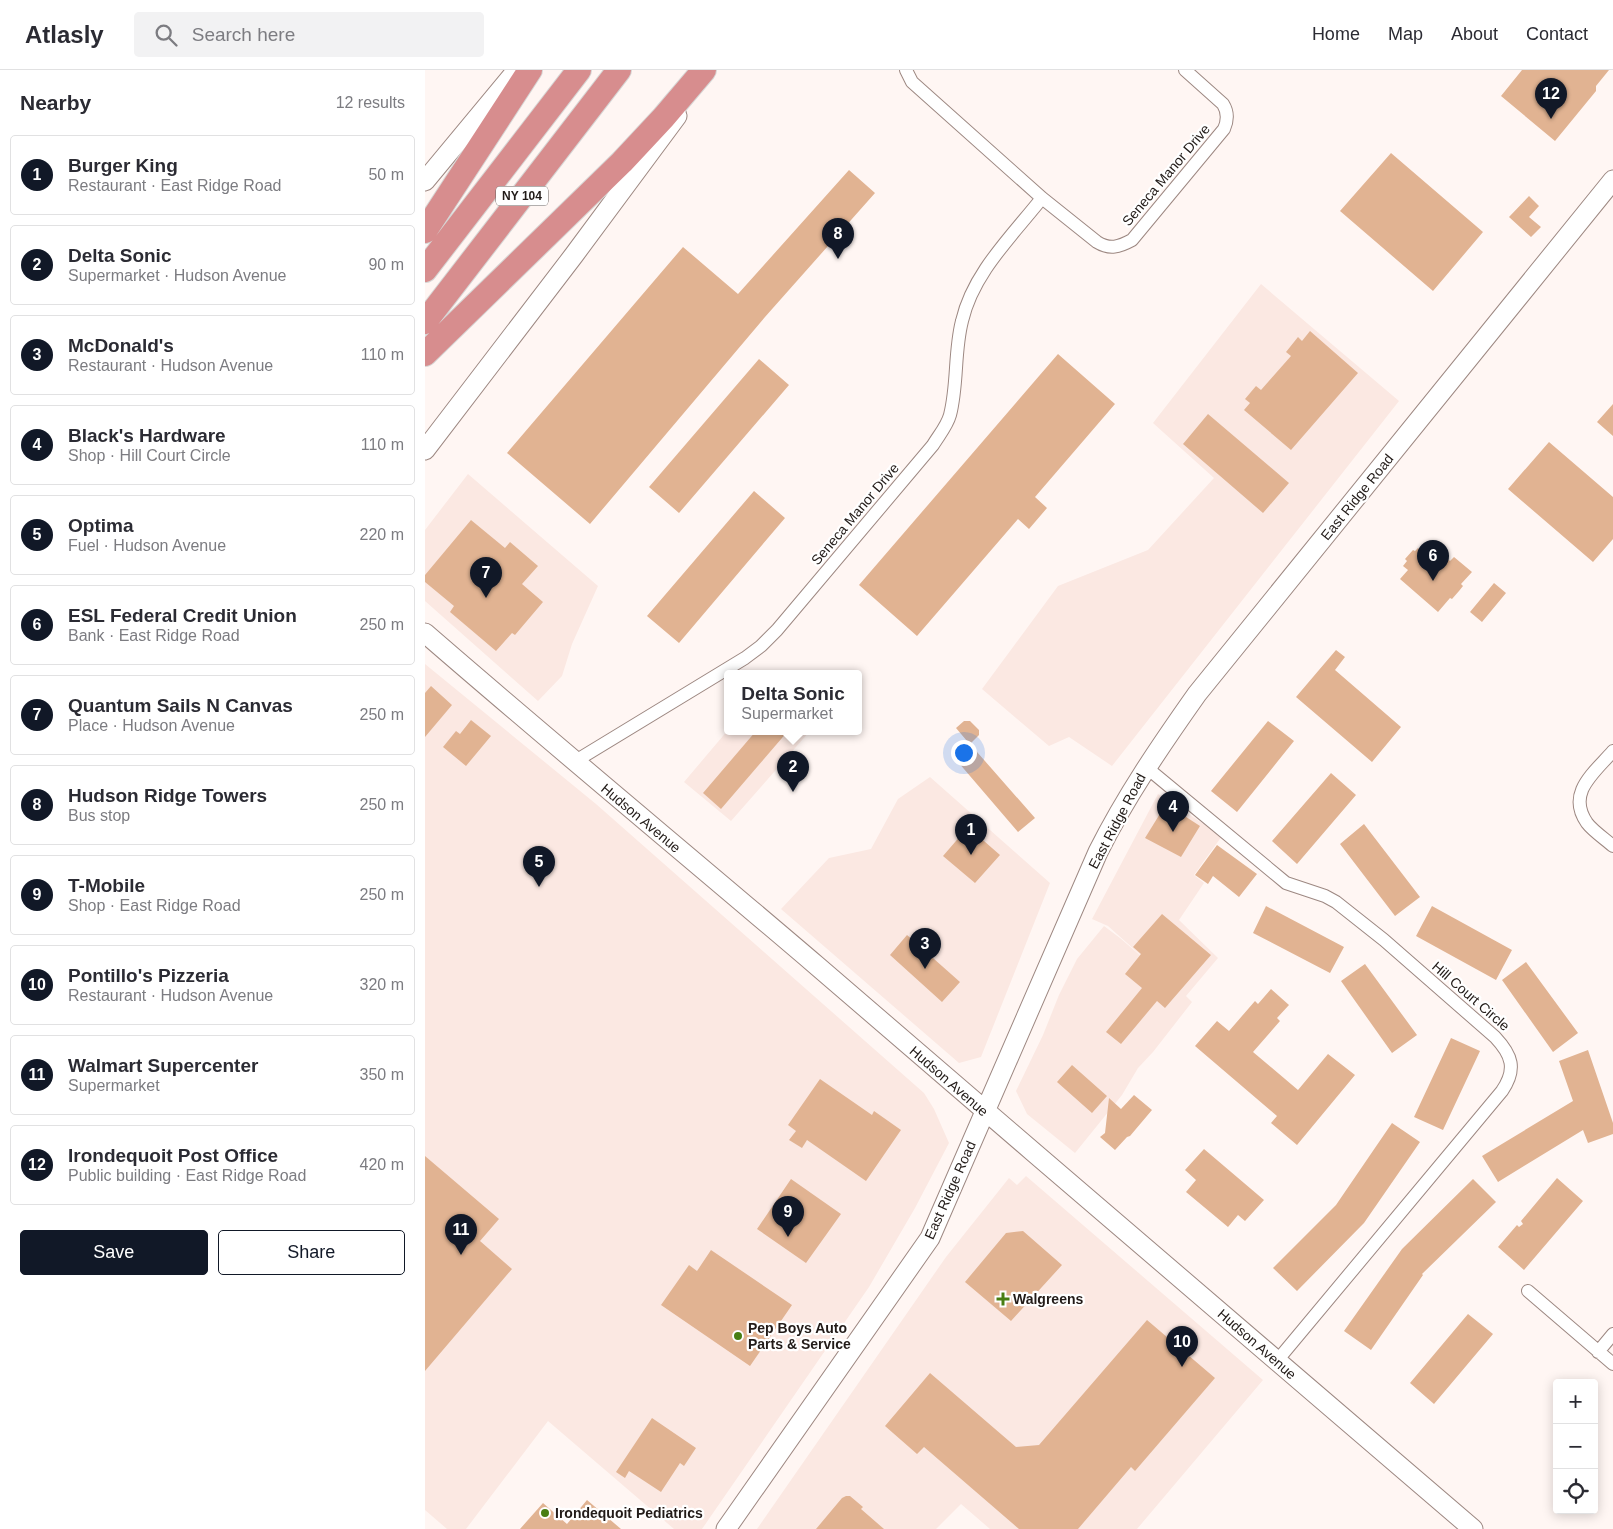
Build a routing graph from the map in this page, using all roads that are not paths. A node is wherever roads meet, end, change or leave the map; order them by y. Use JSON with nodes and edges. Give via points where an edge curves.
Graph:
{"nodes":[{"id":1,"x":517,"y":70,"type":"edge"},
{"id":2,"x":529,"y":70,"type":"edge"},
{"id":3,"x":579,"y":70,"type":"edge"},
{"id":4,"x":619,"y":70,"type":"edge"},
{"id":5,"x":704,"y":70,"type":"edge"},
{"id":6,"x":710,"y":70,"type":"edge"},
{"id":7,"x":906,"y":70,"type":"edge"},
{"id":8,"x":1185,"y":70,"type":"edge"},
{"id":9,"x":425,"y":181,"type":"edge"},
{"id":10,"x":1611,"y":186,"type":"edge"},
{"id":11,"x":1042,"y":198,"type":"junction"},
{"id":12,"x":425,"y":231,"type":"edge"},
{"id":13,"x":425,"y":270,"type":"edge"},
{"id":14,"x":425,"y":322,"type":"edge"},
{"id":15,"x":425,"y":354,"type":"edge"},
{"id":16,"x":425,"y":450,"type":"edge"},
{"id":17,"x":425,"y":633,"type":"edge"},
{"id":18,"x":725,"y":670,"type":"edge"},
{"id":19,"x":724,"y":671,"type":"edge"},
{"id":20,"x":1613,"y":751,"type":"edge"},
{"id":21,"x":574,"y":762,"type":"junction"},
{"id":22,"x":1146,"y":767,"type":"junction"},
{"id":23,"x":1613,"y":846,"type":"edge"},
{"id":24,"x":984,"y":1110,"type":"junction"},
{"id":25,"x":1528,"y":1291,"type":"dead end"},
{"id":26,"x":1613,"y":1334,"type":"edge"},
{"id":27,"x":1598,"y":1352,"type":"junction"},
{"id":28,"x":1276,"y":1362,"type":"junction"},
{"id":29,"x":1613,"y":1364,"type":"edge"},
{"id":30,"x":726,"y":1529,"type":"edge"},
{"id":31,"x":1473,"y":1529,"type":"edge"}],
"edges":[{"from":1,"to":9,"type":"main road"},
{"from":2,"to":12,"type":"highway"},
{"from":3,"to":13,"type":"highway","number":"NY 104"},
{"from":4,"to":14,"type":"highway","number":"NY 104"},
{"from":5,"to":15,"type":"highway","via":[[622,162]]},
{"from":6,"to":16,"type":"main road","via":[[619,196]]},
{"from":7,"to":11,"type":"street","name":"Seneca Manor Drive","via":[[912,82]]},
{"from":8,"to":11,"type":"street","name":"Seneca Manor Drive","via":[[1223,104],[1226,124],[1221,135],[1132,240],[1116,248],[1103,246]]},
{"from":10,"to":22,"type":"main road","name":"East Ridge Road","via":[[1197,694]]},
{"from":11,"to":18,"type":"street","name":"Seneca Manor Drive","via":[[987,266],[969,298],[960,330],[954,395],[949,416],[937,438],[777,630],[761,646]]},
{"from":17,"to":21,"type":"main road","name":"Hudson Avenue"},
{"from":19,"to":21,"type":"street","name":"Seneca Manor Drive"},
{"from":20,"to":23,"type":"street","via":[[1581,789],[1579,806],[1587,824]]},
{"from":21,"to":24,"type":"main road","name":"Hudson Avenue"},
{"from":22,"to":24,"type":"main road","name":"East Ridge Road","via":[[1098,852]]},
{"from":22,"to":28,"type":"street","name":"Hill Court Circle","via":[[1285,883],[1330,899],[1384,940],[1495,1036],[1507,1049],[1510,1061],[1508,1080],[1502,1091]]},
{"from":24,"to":28,"type":"main road","name":"Hudson Avenue"},
{"from":24,"to":30,"type":"main road","name":"East Ridge Road","via":[[925,1247]]},
{"from":25,"to":27,"type":"street"},
{"from":26,"to":27,"type":"street"},
{"from":27,"to":29,"type":"street"},
{"from":28,"to":31,"type":"main road","name":"Hudson Avenue"}]}
